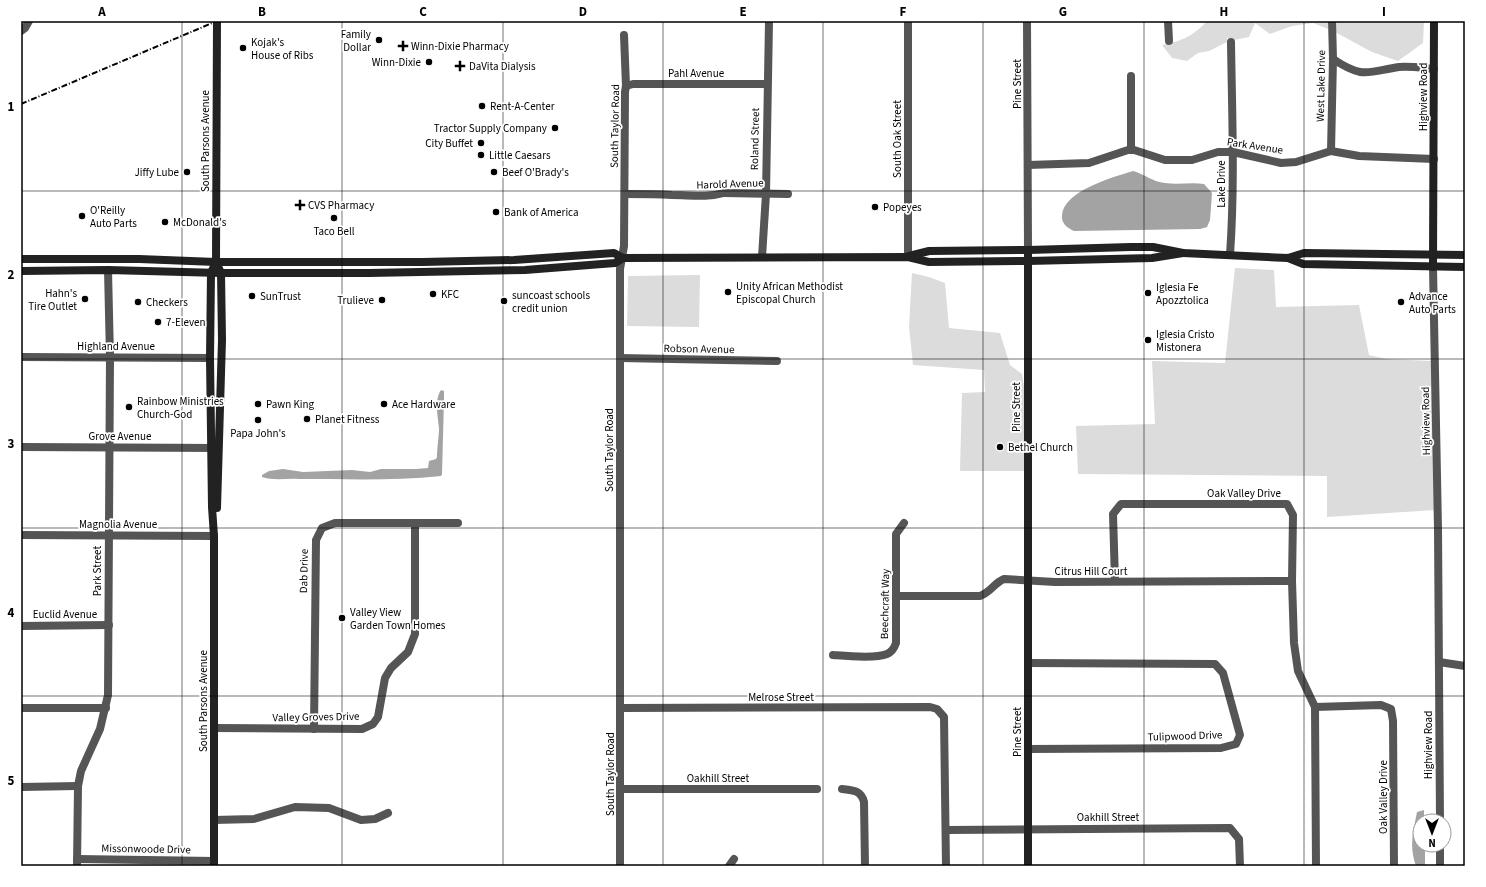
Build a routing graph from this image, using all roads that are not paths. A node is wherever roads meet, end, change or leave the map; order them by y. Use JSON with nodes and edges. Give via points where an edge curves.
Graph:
{"nodes":[{"id":1,"x":29,"y":21,"type":"edge"},
{"id":2,"x":217,"y":21,"type":"edge"},
{"id":3,"x":769,"y":21,"type":"edge"},
{"id":4,"x":908,"y":21,"type":"edge"},
{"id":5,"x":1027,"y":21,"type":"edge"},
{"id":6,"x":1168,"y":21,"type":"edge"},
{"id":7,"x":1332,"y":21,"type":"edge"},
{"id":8,"x":1434,"y":21,"type":"edge"},
{"id":9,"x":21,"y":31,"type":"edge"},
{"id":10,"x":624,"y":35,"type":"dead end"},
{"id":11,"x":1169,"y":41,"type":"dead end"},
{"id":12,"x":1231,"y":42,"type":"dead end"},
{"id":13,"x":1333,"y":59,"type":"junction"},
{"id":14,"x":1434,"y":69,"type":"junction"},
{"id":15,"x":1131,"y":76,"type":"dead end"},
{"id":16,"x":767,"y":84,"type":"junction"},
{"id":17,"x":626,"y":86,"type":"junction"},
{"id":18,"x":1131,"y":149,"type":"junction"},
{"id":19,"x":1331,"y":151,"type":"junction"},
{"id":20,"x":1232,"y":152,"type":"junction"},
{"id":21,"x":1434,"y":159,"type":"junction"},
{"id":22,"x":1028,"y":164,"type":"junction"},
{"id":23,"x":625,"y":194,"type":"junction"},
{"id":24,"x":766,"y":194,"type":"junction"},
{"id":25,"x":788,"y":194,"type":"dead end"},
{"id":26,"x":1028,"y":250,"type":"junction"},
{"id":27,"x":1183,"y":253,"type":"junction"},
{"id":28,"x":1230,"y":255,"type":"junction"},
{"id":29,"x":1465,"y":255,"type":"edge"},
{"id":30,"x":1433,"y":256,"type":"junction"},
{"id":31,"x":762,"y":257,"type":"junction"},
{"id":32,"x":908,"y":257,"type":"junction"},
{"id":33,"x":623,"y":258,"type":"junction"},
{"id":34,"x":1288,"y":258,"type":"junction"},
{"id":35,"x":21,"y":259,"type":"edge"},
{"id":36,"x":1028,"y":261,"type":"junction"},
{"id":37,"x":216,"y":262,"type":"junction"},
{"id":38,"x":1433,"y":267,"type":"junction"},
{"id":39,"x":1465,"y":267,"type":"edge"},
{"id":40,"x":21,"y":270,"type":"edge"},
{"id":41,"x":108,"y":270,"type":"junction"},
{"id":42,"x":211,"y":273,"type":"junction"},
{"id":43,"x":221,"y":273,"type":"junction"},
{"id":44,"x":21,"y":357,"type":"edge"},
{"id":45,"x":110,"y":357,"type":"junction"},
{"id":46,"x":210,"y":358,"type":"junction"},
{"id":47,"x":620,"y":358,"type":"junction"},
{"id":48,"x":777,"y":360,"type":"dead end"},
{"id":49,"x":21,"y":447,"type":"edge"},
{"id":50,"x":109,"y":447,"type":"junction"},
{"id":51,"x":215,"y":448,"type":"junction"},
{"id":52,"x":415,"y":523,"type":"junction"},
{"id":53,"x":458,"y":523,"type":"dead end"},
{"id":54,"x":904,"y":523,"type":"dead end"},
{"id":55,"x":21,"y":535,"type":"edge"},
{"id":56,"x":108,"y":535,"type":"junction"},
{"id":57,"x":214,"y":536,"type":"junction"},
{"id":58,"x":1027,"y":581,"type":"junction"},
{"id":59,"x":1115,"y":581,"type":"junction"},
{"id":60,"x":1292,"y":581,"type":"junction"},
{"id":61,"x":896,"y":596,"type":"junction"},
{"id":62,"x":108,"y":625,"type":"junction"},
{"id":63,"x":21,"y":626,"type":"edge"},
{"id":64,"x":833,"y":656,"type":"dead end"},
{"id":65,"x":1439,"y":662,"type":"junction"},
{"id":66,"x":1028,"y":663,"type":"junction"},
{"id":67,"x":1465,"y":666,"type":"edge"},
{"id":68,"x":1315,"y":706,"type":"junction"},
{"id":69,"x":21,"y":708,"type":"edge"},
{"id":70,"x":106,"y":708,"type":"junction"},
{"id":71,"x":621,"y":708,"type":"junction"},
{"id":72,"x":214,"y":728,"type":"junction"},
{"id":73,"x":314,"y":729,"type":"junction"},
{"id":74,"x":1028,"y":749,"type":"junction"},
{"id":75,"x":78,"y":786,"type":"junction"},
{"id":76,"x":21,"y":787,"type":"edge"},
{"id":77,"x":620,"y":789,"type":"junction"},
{"id":78,"x":816,"y":789,"type":"dead end"},
{"id":79,"x":842,"y":789,"type":"dead end"},
{"id":80,"x":388,"y":813,"type":"dead end"},
{"id":81,"x":1440,"y":813,"type":"edge"},
{"id":82,"x":214,"y":820,"type":"junction"},
{"id":83,"x":1028,"y":828,"type":"junction"},
{"id":84,"x":946,"y":830,"type":"junction"},
{"id":85,"x":1440,"y":853,"type":"edge"},
{"id":86,"x":734,"y":859,"type":"dead end"},
{"id":87,"x":77,"y":863,"type":"edge"},
{"id":88,"x":214,"y":863,"type":"edge"},
{"id":89,"x":620,"y":866,"type":"edge"},
{"id":90,"x":729,"y":866,"type":"edge"},
{"id":91,"x":865,"y":866,"type":"edge"},
{"id":92,"x":946,"y":866,"type":"edge"},
{"id":93,"x":1028,"y":866,"type":"edge"},
{"id":94,"x":1240,"y":866,"type":"edge"},
{"id":95,"x":1316,"y":866,"type":"edge"},
{"id":96,"x":1394,"y":866,"type":"edge"},
{"id":97,"x":1440,"y":866,"type":"edge"}],
"edges":[{"from":1,"to":9,"type":"street"},
{"from":2,"to":37,"type":"main road","name":"South Parsons Avenue"},
{"from":3,"to":16,"type":"street","name":"Roland Street"},
{"from":4,"to":32,"type":"street","name":"South Oak Street"},
{"from":5,"to":22,"type":"street","name":"Pine Street"},
{"from":6,"to":11,"type":"street"},
{"from":7,"to":13,"type":"street","name":"West Lake Drive"},
{"from":8,"to":14,"type":"main road","name":"Highview Road"},
{"from":10,"to":17,"type":"street","name":"South Taylor Road"},
{"from":12,"to":20,"type":"street","name":"Lake Drive"},
{"from":13,"to":14,"type":"street","via":[[1347,69],[1362,73],[1401,67]]},
{"from":13,"to":19,"type":"street","name":"West Lake Drive"},
{"from":14,"to":21,"type":"main road","name":"Highview Road"},
{"from":15,"to":18,"type":"street"},
{"from":16,"to":17,"type":"street","name":"Pahl Avenue"},
{"from":16,"to":24,"type":"street","name":"Roland Street"},
{"from":17,"to":23,"type":"street","name":"South Taylor Road"},
{"from":18,"to":20,"type":"street","name":"Park Avenue","via":[[1165,160],[1192,160],[1218,152]]},
{"from":18,"to":22,"type":"street","via":[[1090,163]]},
{"from":19,"to":20,"type":"street","name":"Park Avenue","via":[[1296,162],[1280,163]]},
{"from":19,"to":21,"type":"street","name":"Park Avenue","via":[[1359,156]]},
{"from":20,"to":28,"type":"street","name":"Lake Drive"},
{"from":21,"to":30,"type":"main road","name":"Highview Road"},
{"from":22,"to":26,"type":"street","name":"Pine Street"},
{"from":23,"to":24,"type":"street","name":"Harold Avenue","via":[[706,197],[724,193]]},
{"from":23,"to":33,"type":"street","name":"South Taylor Road"},
{"from":24,"to":25,"type":"street","name":"Harold Avenue"},
{"from":24,"to":31,"type":"street","name":"Roland Street"},
{"from":26,"to":27,"type":"main road","via":[[1154,247]]},
{"from":26,"to":32,"type":"main road","via":[[929,251]]},
{"from":26,"to":36,"type":"main road","name":"Pine Street"},
{"from":27,"to":28,"type":"main road"},
{"from":27,"to":36,"type":"main road","via":[[1152,258]]},
{"from":28,"to":34,"type":"main road"},
{"from":29,"to":30,"type":"main road"},
{"from":30,"to":34,"type":"main road","via":[[1304,253]]},
{"from":30,"to":38,"type":"main road","name":"Highview Road"},
{"from":31,"to":32,"type":"main road"},
{"from":31,"to":33,"type":"main road"},
{"from":32,"to":36,"type":"main road","via":[[929,262]]},
{"from":33,"to":37,"type":"main road","via":[[614,253],[514,260]]},
{"from":33,"to":43,"type":"main road","via":[[615,263],[525,270]]},
{"from":33,"to":47,"type":"street","name":"South Taylor Road","via":[[620,269]]},
{"from":34,"to":38,"type":"main road","via":[[1303,264]]},
{"from":35,"to":37,"type":"main road"},
{"from":36,"to":58,"type":"main road","name":"Pine Street"},
{"from":37,"to":42,"type":"main road","name":"South Parsons Avenue"},
{"from":37,"to":43,"type":"main road","name":"South Parsons Avenue"},
{"from":38,"to":39,"type":"main road"},
{"from":38,"to":65,"type":"street","name":"Highview Road"},
{"from":40,"to":41,"type":"main road"},
{"from":41,"to":42,"type":"main road"},
{"from":41,"to":45,"type":"street","name":"Park Street"},
{"from":42,"to":43,"type":"main road"},
{"from":42,"to":46,"type":"main road","name":"South Parsons Avenue"},
{"from":43,"to":51,"type":"main road","name":"South Parsons Avenue","via":[[222,358]]},
{"from":44,"to":45,"type":"street","name":"Highland Avenue"},
{"from":45,"to":46,"type":"street","name":"Highland Avenue"},
{"from":45,"to":50,"type":"street","name":"Park Street"},
{"from":46,"to":51,"type":"main road","name":"South Parsons Avenue"},
{"from":47,"to":48,"type":"street","name":"Robson Avenue"},
{"from":47,"to":71,"type":"street","name":"South Taylor Road"},
{"from":49,"to":50,"type":"street","name":"Grove Avenue"},
{"from":50,"to":51,"type":"street","name":"Grove Avenue"},
{"from":50,"to":56,"type":"street","name":"Park Street"},
{"from":51,"to":57,"type":"main road","name":"South Parsons Avenue","via":[[217,507]]},
{"from":52,"to":53,"type":"street","name":"Dab Drive"},
{"from":52,"to":73,"type":"street","name":"Valley Groves Drive","via":[[415,634],[408,652],[391,668],[385,678],[378,717],[373,724],[362,729]]},
{"from":52,"to":73,"type":"street","name":"Dab Drive","via":[[335,523],[322,528],[316,540]]},
{"from":54,"to":61,"type":"street","name":"Beechcraft Way","via":[[896,534]]},
{"from":55,"to":56,"type":"street","name":"Magnolia Avenue"},
{"from":56,"to":57,"type":"street","name":"Magnolia Avenue"},
{"from":56,"to":62,"type":"street","name":"Park Street"},
{"from":57,"to":72,"type":"main road","name":"South Parsons Avenue"},
{"from":58,"to":59,"type":"street","name":"Citrus Hill Court"},
{"from":58,"to":61,"type":"street","name":"Citrus Hill Court","via":[[1004,579],[980,596]]},
{"from":58,"to":66,"type":"main road","name":"Pine Street"},
{"from":59,"to":60,"type":"street","name":"Citrus Hill Court"},
{"from":59,"to":60,"type":"street","name":"Oak Valley Drive","via":[[1113,514],[1121,504],[1287,504],[1293,515]]},
{"from":60,"to":68,"type":"street","name":"Oak Valley Drive","via":[[1294,643],[1298,671]]},
{"from":61,"to":64,"type":"street","name":"Beechcraft Way","via":[[894,650],[886,655],[876,656]]},
{"from":62,"to":63,"type":"street","name":"Euclid Avenue"},
{"from":62,"to":70,"type":"street","name":"Park Street"},
{"from":65,"to":67,"type":"street"},
{"from":65,"to":81,"type":"street","name":"Highview Road"},
{"from":66,"to":74,"type":"main road","name":"Pine Street"},
{"from":66,"to":74,"type":"street","name":"Tulipwood Drive","via":[[1215,664],[1223,673],[1240,735],[1236,744],[1221,748]]},
{"from":68,"to":95,"type":"street","name":"Oak Valley Drive"},
{"from":68,"to":96,"type":"street","name":"Oak Valley Drive","via":[[1381,705],[1391,709]]},
{"from":69,"to":70,"type":"street"},
{"from":70,"to":75,"type":"street","name":"Park Street","via":[[100,730],[81,771]]},
{"from":71,"to":77,"type":"street","name":"South Taylor Road"},
{"from":71,"to":84,"type":"street","name":"Melrose Street","via":[[937,709],[944,717]]},
{"from":72,"to":73,"type":"street","name":"Valley Groves Drive"},
{"from":72,"to":82,"type":"main road","name":"South Parsons Avenue"},
{"from":74,"to":83,"type":"main road","name":"Pine Street"},
{"from":75,"to":76,"type":"street"},
{"from":75,"to":87,"type":"street","name":"Park Street"},
{"from":77,"to":78,"type":"street","name":"Oakhill Street"},
{"from":77,"to":89,"type":"street","name":"South Taylor Road"},
{"from":79,"to":91,"type":"street","via":[[854,790],[863,797]]},
{"from":80,"to":82,"type":"street","via":[[375,819],[361,820],[328,808],[295,807],[254,819]]},
{"from":82,"to":88,"type":"main road","name":"South Parsons Avenue"},
{"from":83,"to":84,"type":"street","name":"Oakhill Street"},
{"from":83,"to":93,"type":"main road","name":"Pine Street"},
{"from":83,"to":94,"type":"street","name":"Oakhill Street","via":[[1230,828],[1239,839]]},
{"from":84,"to":92,"type":"street"},
{"from":85,"to":97,"type":"street"},
{"from":86,"to":90,"type":"street"},
{"from":87,"to":88,"type":"street","name":"Missonwoode Drive"}]}
